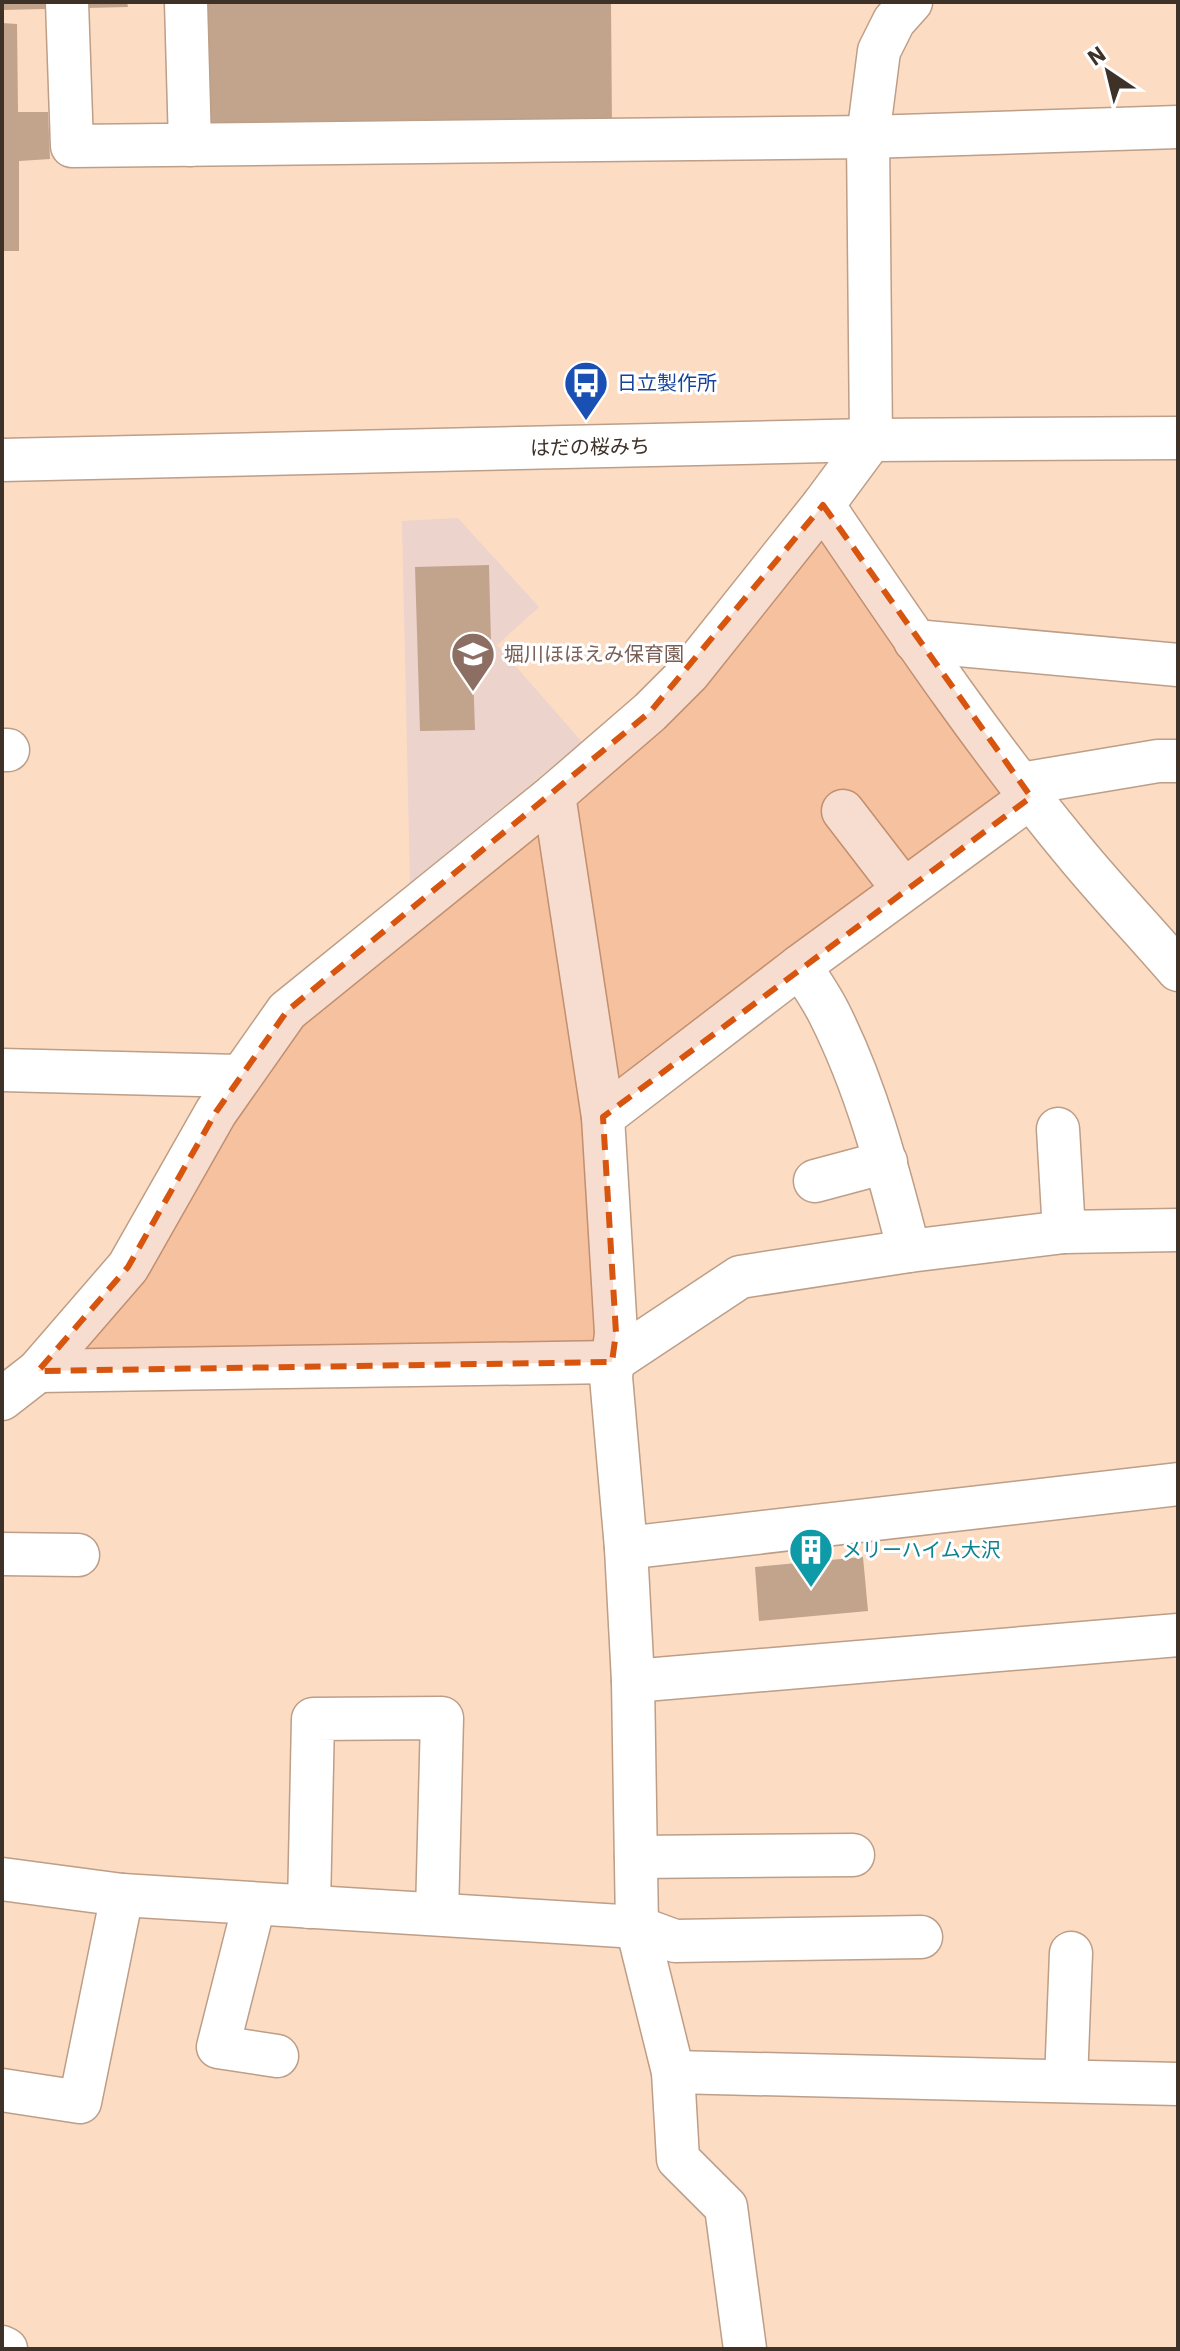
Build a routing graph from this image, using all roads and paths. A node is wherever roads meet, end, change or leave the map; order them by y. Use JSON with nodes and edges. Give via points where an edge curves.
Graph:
{"nodes":[{"id":1,"x":67,"y":2,"type":"edge"},
{"id":2,"x":186,"y":2,"type":"edge"},
{"id":3,"x":911,"y":2,"type":"edge"},
{"id":4,"x":1178,"y":127,"type":"edge"},
{"id":5,"x":868,"y":137,"type":"junction"},
{"id":6,"x":190,"y":145,"type":"junction"},
{"id":7,"x":1178,"y":438,"type":"edge"},
{"id":8,"x":871,"y":440,"type":"junction"},
{"id":9,"x":2,"y":460,"type":"edge"},
{"id":10,"x":823,"y":505,"type":"junction"},
{"id":11,"x":915,"y":641,"type":"junction"},
{"id":12,"x":1178,"y":665,"type":"edge"},
{"id":13,"x":1178,"y":761,"type":"edge"},
{"id":14,"x":1026,"y":791,"type":"junction"},
{"id":15,"x":554,"y":795,"type":"junction"},
{"id":16,"x":843,"y":811,"type":"dead end"},
{"id":17,"x":903,"y":889,"type":"junction"},
{"id":18,"x":800,"y":966,"type":"junction"},
{"id":19,"x":1178,"y":970,"type":"edge"},
{"id":20,"x":2,"y":1070,"type":"edge"},
{"id":21,"x":239,"y":1076,"type":"junction"},
{"id":22,"x":603,"y":1117,"type":"junction"},
{"id":23,"x":1058,"y":1129,"type":"dead end"},
{"id":24,"x":886,"y":1162,"type":"junction"},
{"id":25,"x":815,"y":1181,"type":"dead end"},
{"id":26,"x":1178,"y":1230,"type":"edge"},
{"id":27,"x":1064,"y":1232,"type":"junction"},
{"id":28,"x":909,"y":1251,"type":"junction"},
{"id":29,"x":612,"y":1362,"type":"junction"},
{"id":30,"x":38,"y":1371,"type":"junction"},
{"id":31,"x":2,"y":1399,"type":"edge"},
{"id":32,"x":1178,"y":1484,"type":"edge"},
{"id":33,"x":626,"y":1548,"type":"junction"},
{"id":34,"x":78,"y":1555,"type":"dead end"},
{"id":35,"x":17,"y":1564,"type":"edge"},
{"id":36,"x":1178,"y":1635,"type":"edge"},
{"id":37,"x":633,"y":1681,"type":"junction"},
{"id":38,"x":853,"y":1855,"type":"dead end"},
{"id":39,"x":636,"y":1857,"type":"junction"},
{"id":40,"x":2,"y":1879,"type":"edge"},
{"id":41,"x":122,"y":1895,"type":"junction"},
{"id":42,"x":254,"y":1905,"type":"junction"},
{"id":43,"x":309,"y":1907,"type":"junction"},
{"id":44,"x":437,"y":1914,"type":"junction"},
{"id":45,"x":637,"y":1927,"type":"junction"},
{"id":46,"x":921,"y":1937,"type":"dead end"},
{"id":47,"x":1071,"y":1953,"type":"dead end"},
{"id":48,"x":277,"y":2056,"type":"dead end"},
{"id":49,"x":673,"y":2072,"type":"junction"},
{"id":50,"x":1066,"y":2081,"type":"junction"},
{"id":51,"x":1178,"y":2084,"type":"edge"},
{"id":52,"x":2,"y":2090,"type":"edge"},
{"id":53,"x":745,"y":2349,"type":"edge"}],
"edges":[{"from":1,"to":6,"type":"street","via":[[72,146]]},
{"from":2,"to":6,"type":"street"},
{"from":3,"to":5,"type":"street","via":[[879,51]]},
{"from":4,"to":5,"type":"street"},
{"from":5,"to":6,"type":"street"},
{"from":5,"to":8,"type":"street"},
{"from":7,"to":8,"type":"street","name":"はだの桜みち"},
{"from":8,"to":9,"type":"street","name":"はだの桜みち"},
{"from":8,"to":10,"type":"street"},
{"from":10,"to":11,"type":"street"},
{"from":10,"to":15,"type":"street","via":[[689,673]]},
{"from":11,"to":12,"type":"street"},
{"from":11,"to":14,"type":"street"},
{"from":13,"to":14,"type":"street"},
{"from":14,"to":17,"type":"street"},
{"from":14,"to":19,"type":"street"},
{"from":15,"to":21,"type":"street","via":[[287,1011]]},
{"from":15,"to":22,"type":"street"},
{"from":16,"to":17,"type":"street"},
{"from":17,"to":18,"type":"street"},
{"from":18,"to":22,"type":"street"},
{"from":18,"to":24,"type":"street","via":[[829,1012]]},
{"from":20,"to":21,"type":"street"},
{"from":21,"to":30,"type":"street","via":[[128,1267]]},
{"from":22,"to":29,"type":"street","via":[[616,1333]]},
{"from":23,"to":27,"type":"street"},
{"from":24,"to":25,"type":"street"},
{"from":24,"to":28,"type":"street"},
{"from":26,"to":27,"type":"street"},
{"from":27,"to":28,"type":"street"},
{"from":28,"to":29,"type":"street","via":[[740,1277]]},
{"from":29,"to":30,"type":"street"},
{"from":29,"to":33,"type":"street"},
{"from":30,"to":31,"type":"street"},
{"from":32,"to":33,"type":"street"},
{"from":33,"to":37,"type":"street"},
{"from":34,"to":35,"type":"street"},
{"from":36,"to":37,"type":"street"},
{"from":37,"to":39,"type":"street"},
{"from":38,"to":39,"type":"street"},
{"from":39,"to":45,"type":"street"},
{"from":40,"to":41,"type":"street"},
{"from":41,"to":42,"type":"street"},
{"from":41,"to":52,"type":"street","via":[[80,2102]]},
{"from":42,"to":43,"type":"street"},
{"from":42,"to":48,"type":"street","via":[[218,2047]]},
{"from":43,"to":44,"type":"street"},
{"from":43,"to":44,"type":"street","via":[[313,1719],[442,1718]]},
{"from":44,"to":45,"type":"street"},
{"from":45,"to":46,"type":"street","via":[[675,1941]]},
{"from":45,"to":49,"type":"street"},
{"from":47,"to":50,"type":"street"},
{"from":49,"to":50,"type":"street"},
{"from":49,"to":53,"type":"street","via":[[678,2159],[726,2207]]},
{"from":50,"to":51,"type":"street"}]}
